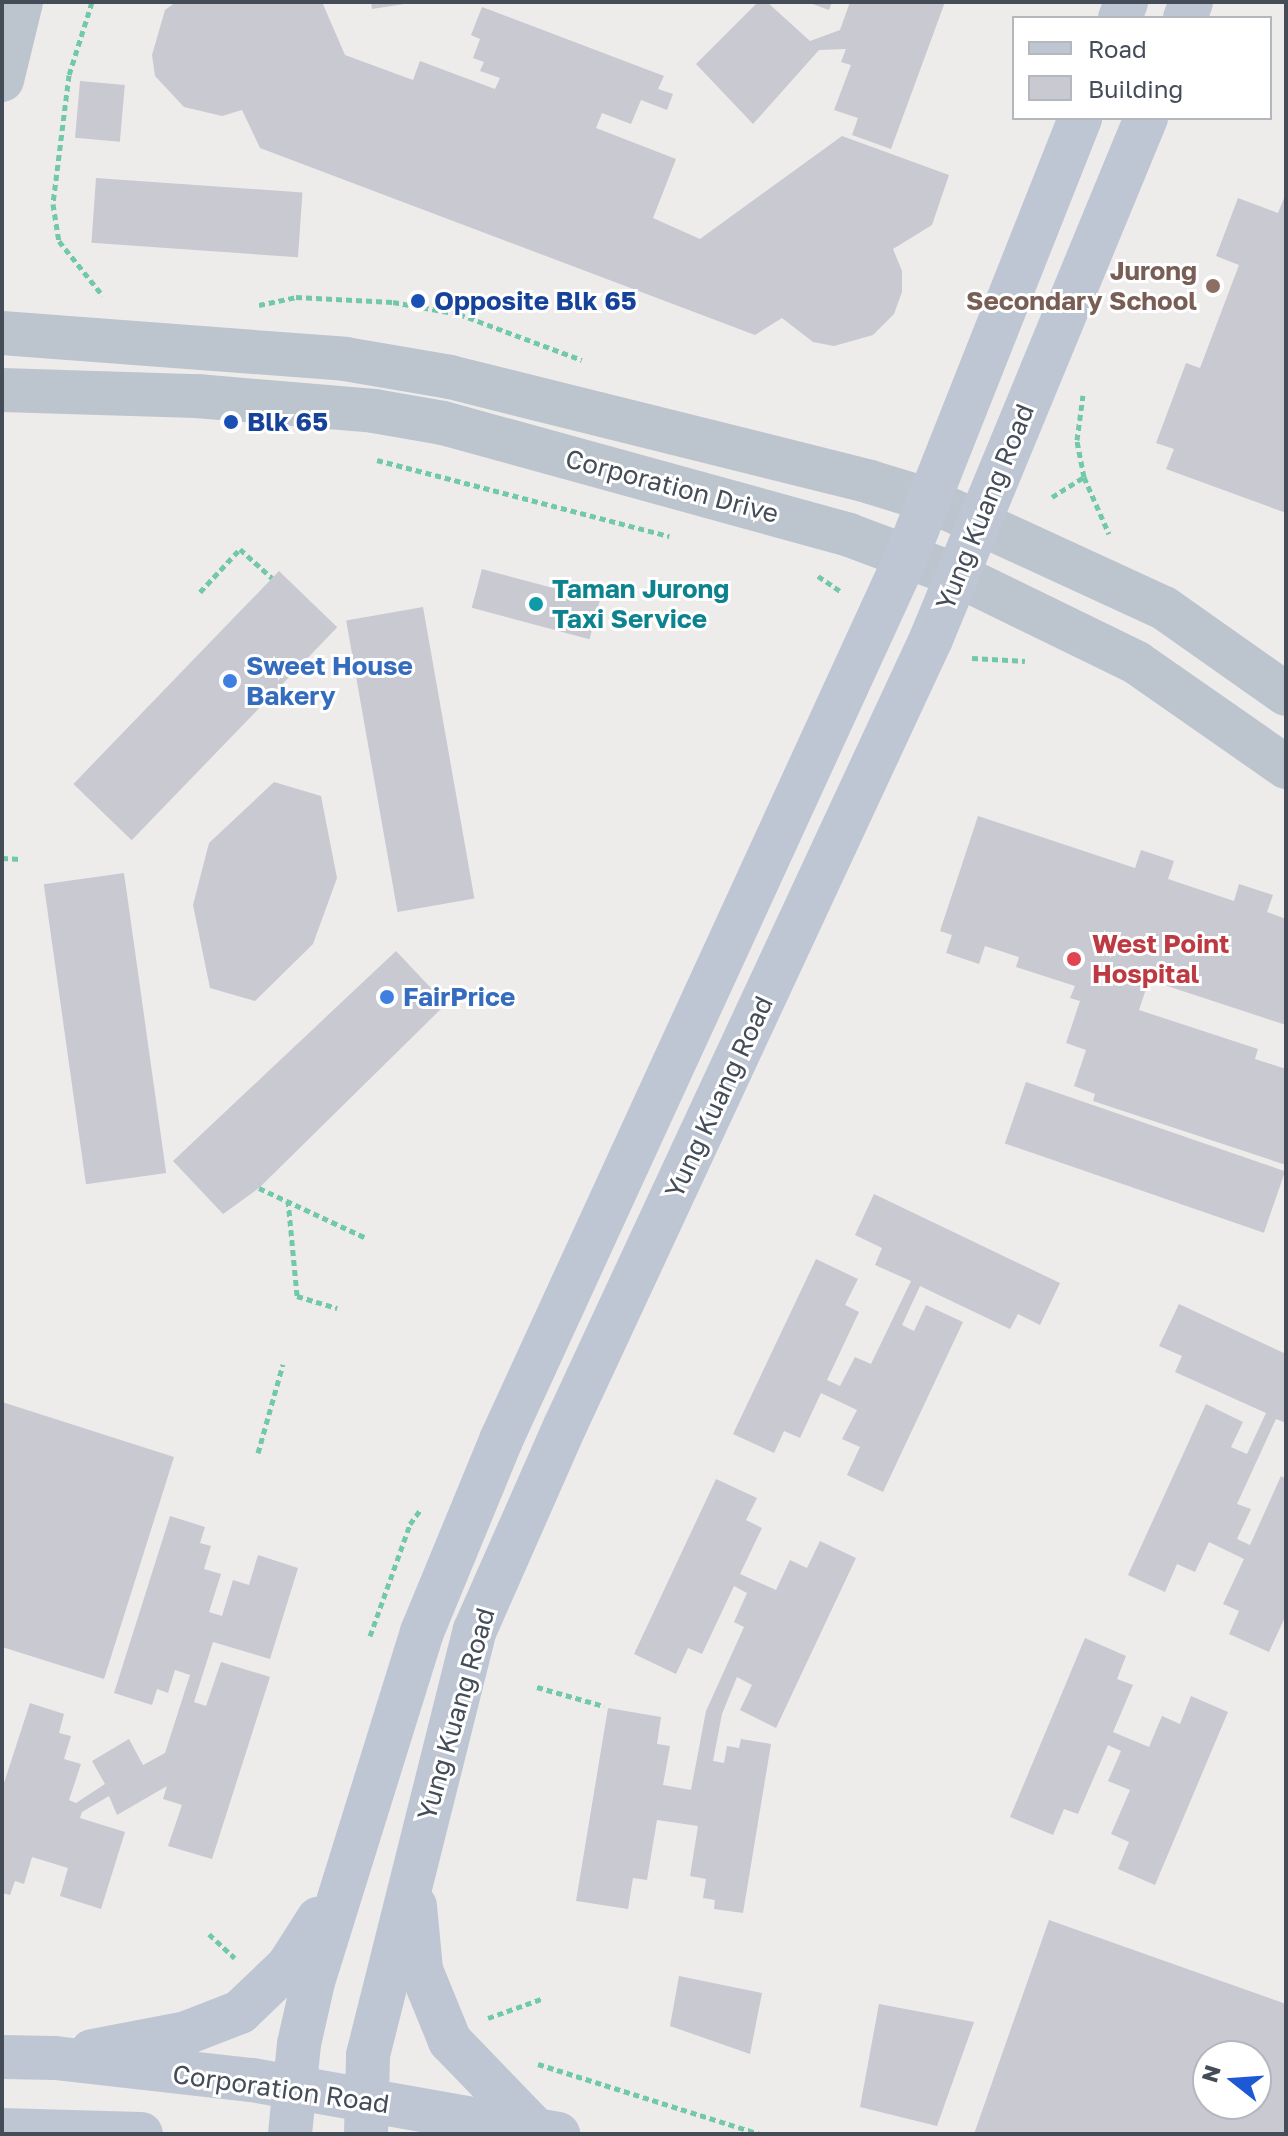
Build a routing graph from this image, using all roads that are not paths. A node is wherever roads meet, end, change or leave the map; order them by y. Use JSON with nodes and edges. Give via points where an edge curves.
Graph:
{"nodes":[{"id":1,"x":21,"y":2,"type":"edge"},
{"id":2,"x":2,"y":80,"type":"edge"},
{"id":3,"x":1079,"y":120,"type":"edge"},
{"id":4,"x":1145,"y":120,"type":"edge"},
{"id":5,"x":2,"y":333,"type":"edge"},
{"id":6,"x":2,"y":390,"type":"edge"},
{"id":7,"x":929,"y":500,"type":"junction"},
{"id":8,"x":979,"y":522,"type":"junction"},
{"id":9,"x":908,"y":553,"type":"junction"},
{"id":10,"x":959,"y":576,"type":"junction"},
{"id":11,"x":1286,"y":694,"type":"edge"},
{"id":12,"x":1286,"y":767,"type":"edge"},
{"id":13,"x":412,"y":1871,"type":"junction"},
{"id":14,"x":341,"y":1883,"type":"junction"},
{"id":15,"x":2,"y":2057,"type":"edge"},
{"id":16,"x":55,"y":2058,"type":"junction"},
{"id":17,"x":295,"y":2088,"type":"junction"},
{"id":18,"x":366,"y":2117,"type":"edge"},
{"id":19,"x":2,"y":2130,"type":"edge"},
{"id":20,"x":546,"y":2131,"type":"edge"},
{"id":21,"x":141,"y":2134,"type":"edge"},
{"id":22,"x":290,"y":2134,"type":"edge"}],
"edges":[{"from":1,"to":2,"type":"street"},
{"from":3,"to":7,"type":"street","name":"Yung Kuang Road"},
{"from":4,"to":8,"type":"street","name":"Yung Kuang Road"},
{"from":5,"to":7,"type":"street","name":"Corporation Drive","via":[[345,359],[450,377]]},
{"from":6,"to":9,"type":"street","name":"Corporation Drive","via":[[212,397],[443,423]]},
{"from":7,"to":8,"type":"street","name":"Corporation Drive"},
{"from":7,"to":9,"type":"street","name":"Yung Kuang Road"},
{"from":8,"to":10,"type":"street","name":"Yung Kuang Road"},
{"from":8,"to":11,"type":"street","name":"Corporation Drive","via":[[1164,608]]},
{"from":9,"to":10,"type":"street","name":"Corporation Drive"},
{"from":9,"to":14,"type":"street","name":"Yung Kuang Road","via":[[501,1440],[422,1632]]},
{"from":10,"to":12,"type":"street","name":"Corporation Drive","via":[[1137,663]]},
{"from":10,"to":13,"type":"street","name":"Yung Kuang Road","via":[[515,1534],[475,1630]]},
{"from":13,"to":18,"type":"street","name":"Yung Kuang Road","via":[[368,2055]]},
{"from":13,"to":20,"type":"street","via":[[421,1970],[435,2011],[468,2062]]},
{"from":14,"to":16,"type":"street","via":[[288,1966],[240,2012],[186,2033]]},
{"from":14,"to":17,"type":"street","name":"Yung Kuang Road","via":[[313,1982]]},
{"from":15,"to":16,"type":"street","name":"Corporation Road"},
{"from":16,"to":17,"type":"street","name":"Corporation Road"},
{"from":17,"to":18,"type":"street","name":"Corporation Road"},
{"from":17,"to":22,"type":"street","name":"Yung Kuang Road"},
{"from":18,"to":20,"type":"street","name":"Corporation Road"},
{"from":19,"to":21,"type":"street"}]}
